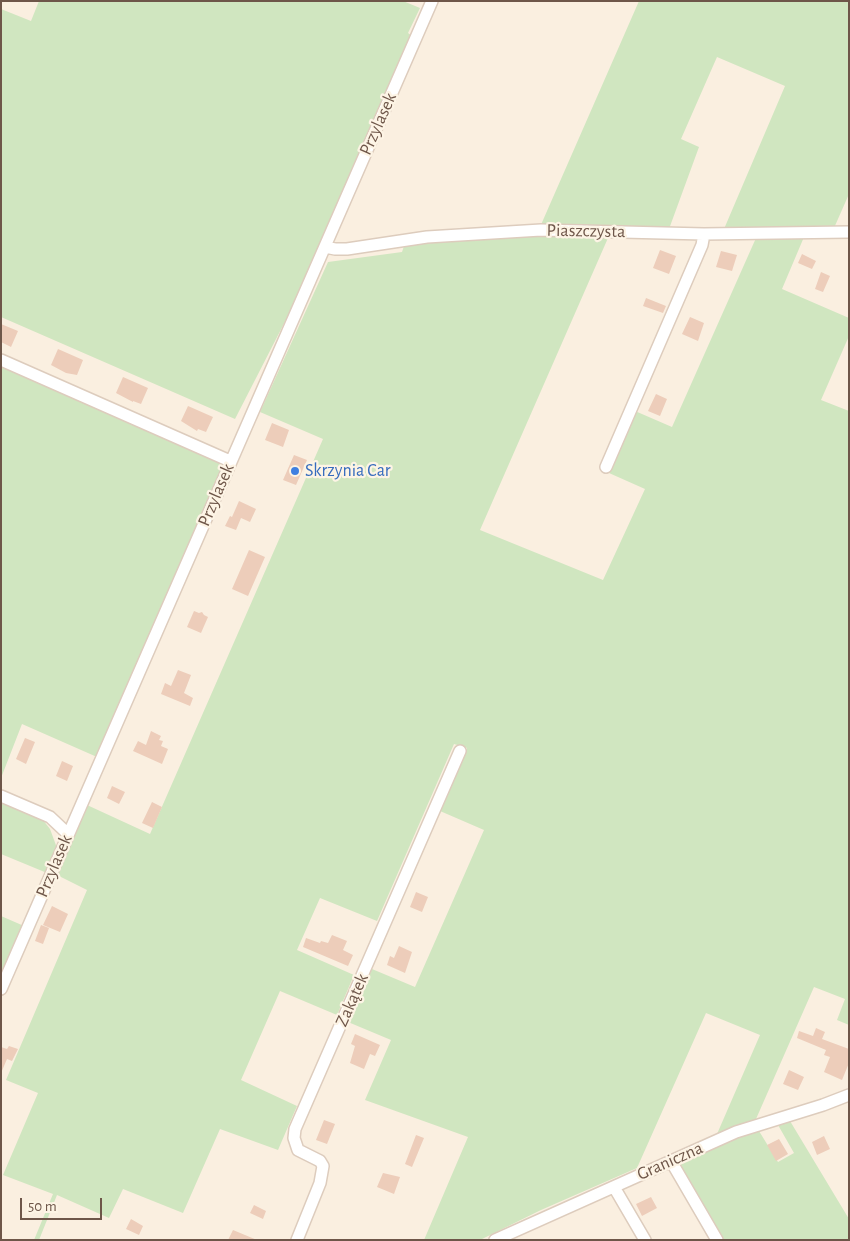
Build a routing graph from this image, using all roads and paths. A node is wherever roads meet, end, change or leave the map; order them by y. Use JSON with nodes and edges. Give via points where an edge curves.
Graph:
{"nodes":[{"id":1,"x":432,"y":1,"type":"edge"},
{"id":2,"x":849,"y":232,"type":"edge"},
{"id":3,"x":704,"y":234,"type":"junction"},
{"id":4,"x":325,"y":247,"type":"junction"},
{"id":5,"x":1,"y":360,"type":"edge"},
{"id":6,"x":230,"y":462,"type":"junction"},
{"id":7,"x":606,"y":467,"type":"dead end"},
{"id":8,"x":460,"y":751,"type":"dead end"},
{"id":9,"x":1,"y":796,"type":"edge"},
{"id":10,"x":68,"y":834,"type":"junction"},
{"id":11,"x":1,"y":989,"type":"edge"},
{"id":12,"x":849,"y":1095,"type":"edge"},
{"id":13,"x":671,"y":1161,"type":"junction"},
{"id":14,"x":614,"y":1187,"type":"junction"},
{"id":15,"x":297,"y":1240,"type":"edge"},
{"id":16,"x":495,"y":1240,"type":"edge"},
{"id":17,"x":645,"y":1240,"type":"edge"},
{"id":18,"x":717,"y":1240,"type":"edge"}],
"edges":[{"from":1,"to":4,"type":"street","name":"Przylasek"},
{"from":2,"to":3,"type":"street","name":"Piaszczysta"},
{"from":3,"to":4,"type":"street","name":"Piaszczysta","via":[[541,230],[427,237],[347,249]]},
{"from":3,"to":7,"type":"street"},
{"from":4,"to":6,"type":"street","name":"Przylasek"},
{"from":5,"to":6,"type":"street"},
{"from":6,"to":10,"type":"street","name":"Przylasek"},
{"from":8,"to":15,"type":"street","name":"Zakątek","via":[[295,1130],[298,1150],[320,1161],[323,1166],[320,1183]]},
{"from":9,"to":10,"type":"street","via":[[50,817]]},
{"from":10,"to":11,"type":"street","name":"Przylasek"},
{"from":12,"to":13,"type":"street","name":"Graniczna","via":[[736,1132]]},
{"from":13,"to":14,"type":"street","name":"Graniczna"},
{"from":13,"to":18,"type":"street"},
{"from":14,"to":16,"type":"street","name":"Graniczna"},
{"from":14,"to":17,"type":"street"}]}
